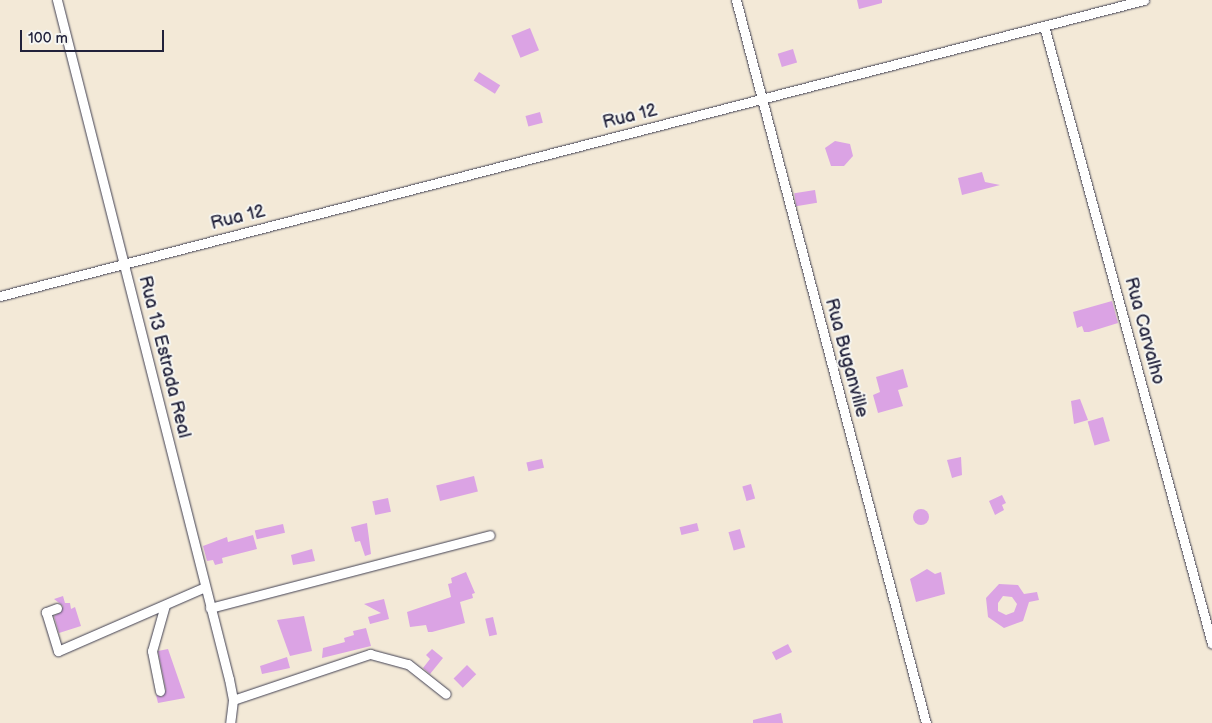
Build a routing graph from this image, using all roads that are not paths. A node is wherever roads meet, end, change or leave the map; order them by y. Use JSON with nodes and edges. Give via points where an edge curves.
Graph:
{"nodes":[{"id":1,"x":57,"y":0,"type":"edge"},
{"id":2,"x":736,"y":0,"type":"edge"},
{"id":3,"x":1144,"y":0,"type":"edge"},
{"id":4,"x":1044,"y":26,"type":"junction"},
{"id":5,"x":761,"y":100,"type":"junction"},
{"id":6,"x":124,"y":264,"type":"junction"},
{"id":7,"x":0,"y":296,"type":"edge"},
{"id":8,"x":490,"y":535,"type":"dead end"},
{"id":9,"x":205,"y":587,"type":"junction"},
{"id":10,"x":165,"y":605,"type":"junction"},
{"id":11,"x":57,"y":608,"type":"dead end"},
{"id":12,"x":210,"y":608,"type":"junction"},
{"id":13,"x":1212,"y":644,"type":"edge"},
{"id":14,"x":160,"y":691,"type":"dead end"},
{"id":15,"x":446,"y":694,"type":"dead end"},
{"id":16,"x":233,"y":700,"type":"junction"},
{"id":17,"x":230,"y":723,"type":"edge"},
{"id":18,"x":926,"y":723,"type":"edge"}],
"edges":[{"from":1,"to":6,"type":"street","name":"Rua 13 Estrada Real"},
{"from":2,"to":5,"type":"street","name":"Rua Buganville"},
{"from":3,"to":4,"type":"street","name":"Rua 12"},
{"from":4,"to":5,"type":"street","name":"Rua 12"},
{"from":4,"to":13,"type":"street","name":"Rua Carvalho"},
{"from":5,"to":6,"type":"street","name":"Rua 12"},
{"from":5,"to":18,"type":"street","name":"Rua Buganville"},
{"from":6,"to":7,"type":"street","name":"Rua 12"},
{"from":6,"to":9,"type":"street","name":"Rua 13 Estrada Real"},
{"from":8,"to":12,"type":"street"},
{"from":9,"to":10,"type":"street"},
{"from":9,"to":12,"type":"street","name":"Rua 13 Estrada Real"},
{"from":10,"to":11,"type":"street","via":[[58,651],[46,612]]},
{"from":10,"to":14,"type":"street","via":[[152,651]]},
{"from":12,"to":16,"type":"street","name":"Rua 13 Estrada Real"},
{"from":15,"to":16,"type":"street","via":[[408,664],[370,654]]},
{"from":16,"to":17,"type":"street","name":"Rua 13 Estrada Real"}]}
